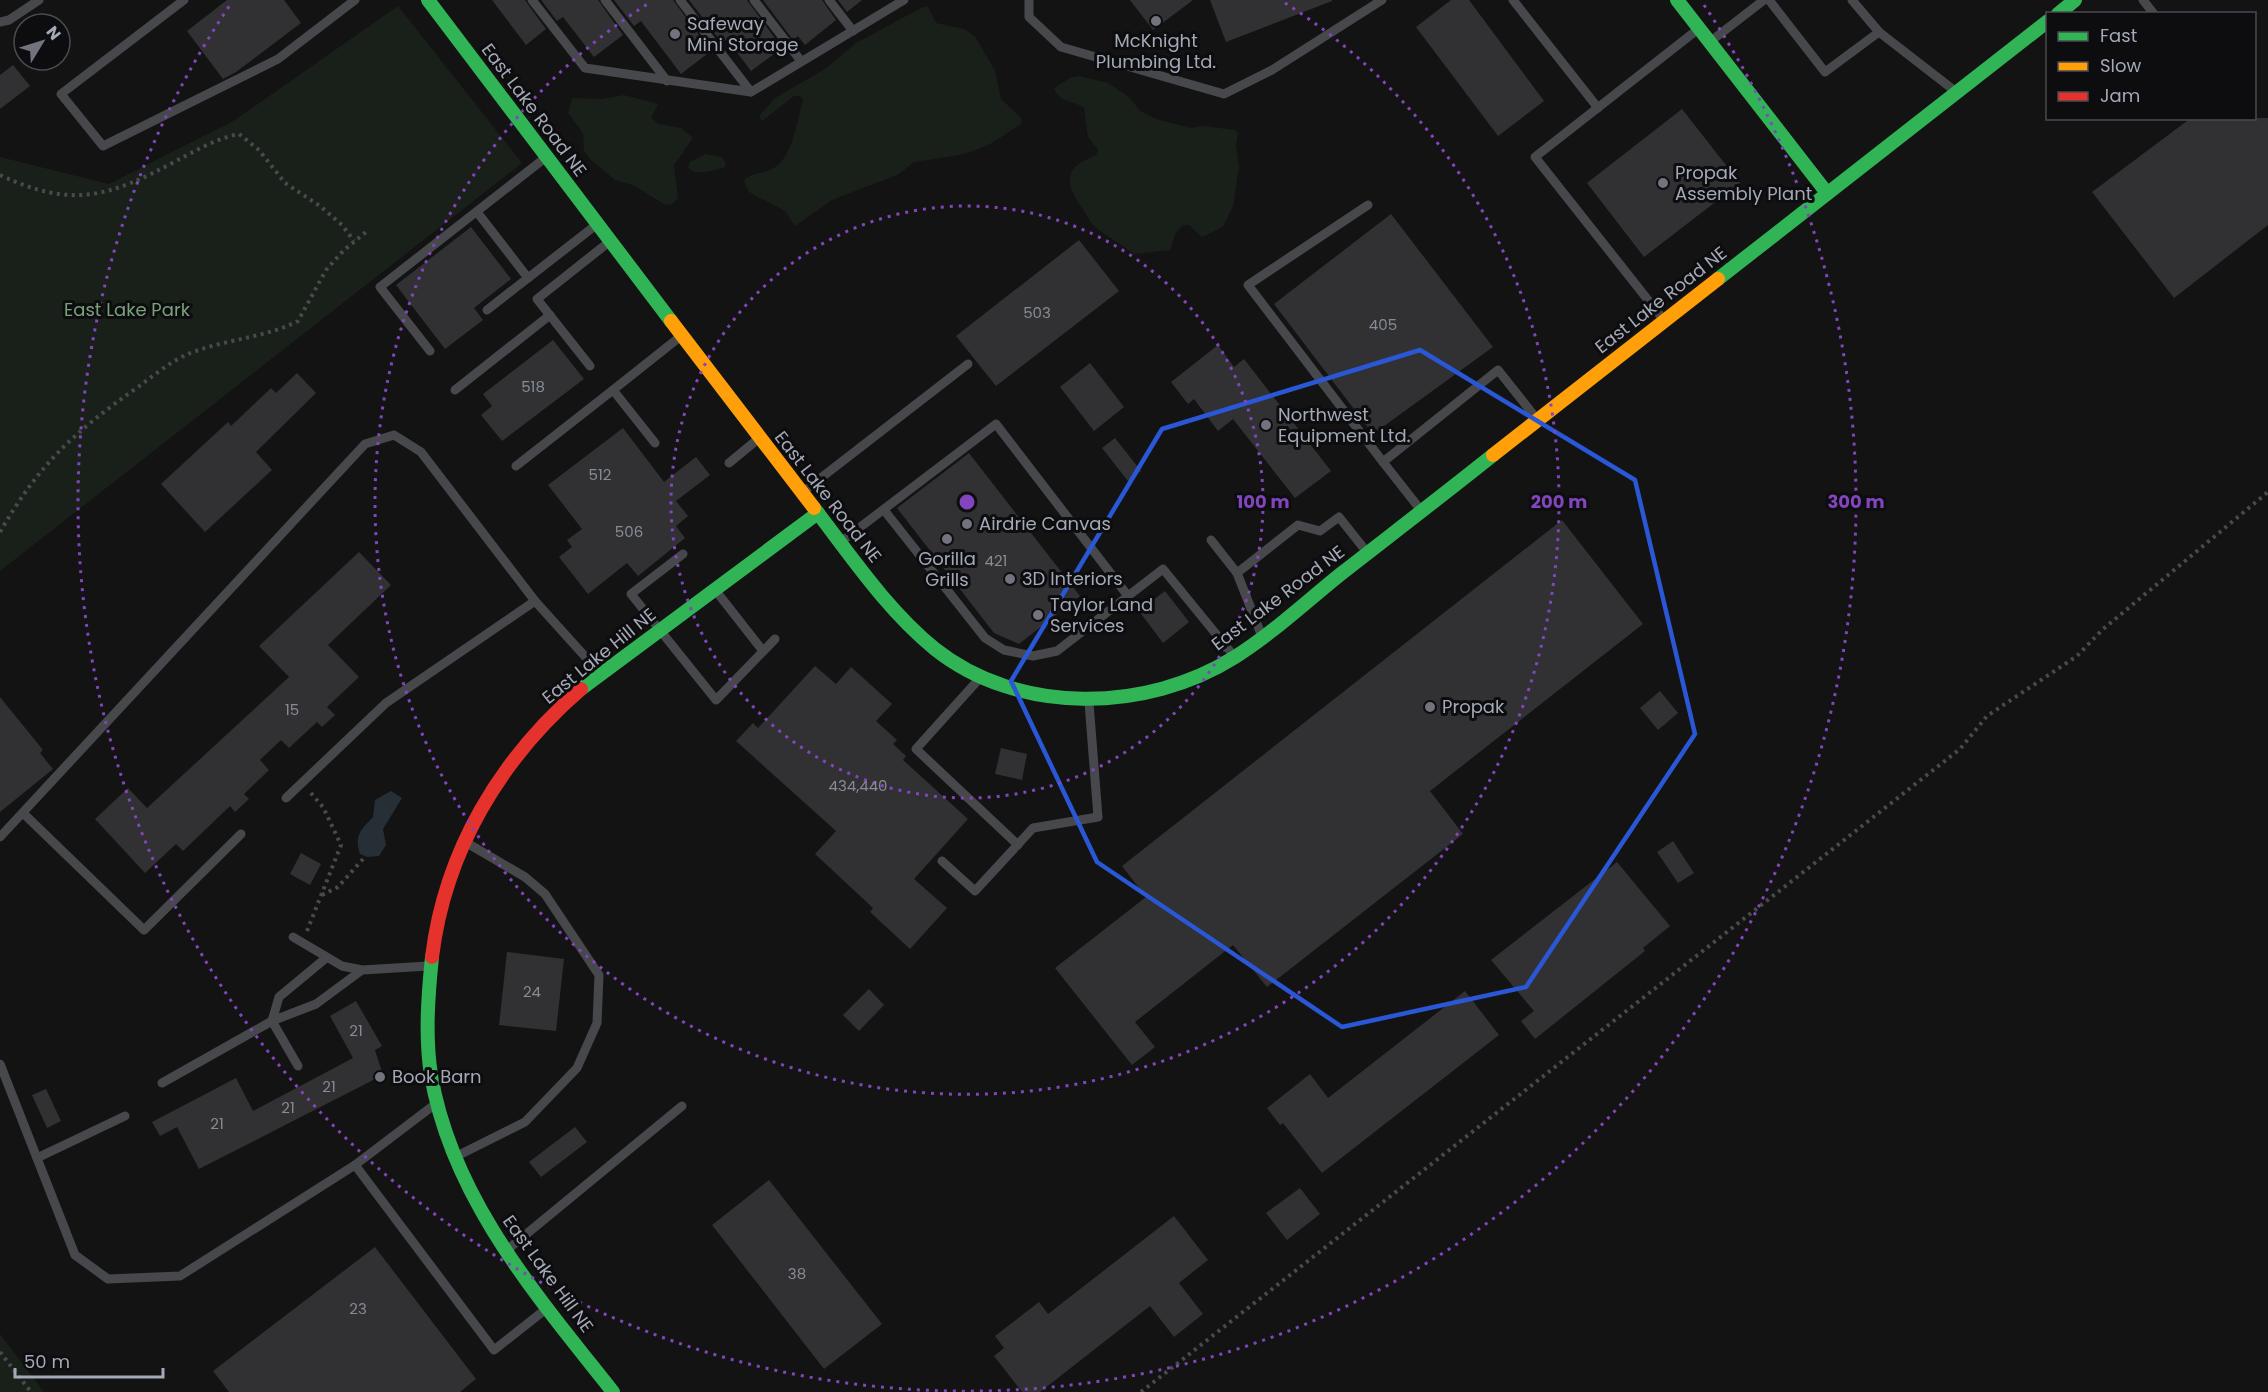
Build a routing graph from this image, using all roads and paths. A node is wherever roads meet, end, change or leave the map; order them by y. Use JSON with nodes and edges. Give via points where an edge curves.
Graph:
{"nodes":[{"id":1,"x":39,"y":0,"type":"edge"},
{"id":2,"x":184,"y":0,"type":"edge"},
{"id":3,"x":355,"y":0,"type":"edge"},
{"id":4,"x":428,"y":0,"type":"edge"},
{"id":5,"x":532,"y":0,"type":"edge"},
{"id":6,"x":605,"y":0,"type":"edge"},
{"id":7,"x":680,"y":0,"type":"edge"},
{"id":8,"x":754,"y":0,"type":"edge"},
{"id":9,"x":829,"y":0,"type":"edge"},
{"id":10,"x":904,"y":0,"type":"edge"},
{"id":11,"x":1029,"y":0,"type":"edge"},
{"id":12,"x":1382,"y":0,"type":"edge"},
{"id":13,"x":1513,"y":0,"type":"edge"},
{"id":14,"x":1677,"y":0,"type":"edge"},
{"id":15,"x":1764,"y":0,"type":"edge"},
{"id":16,"x":1769,"y":0,"type":"edge"},
{"id":17,"x":1851,"y":0,"type":"edge"},
{"id":18,"x":2075,"y":0,"type":"edge"},
{"id":19,"x":2143,"y":0,"type":"edge"},
{"id":20,"x":2060,"y":12,"type":"edge"},
{"id":21,"x":2152,"y":12,"type":"edge"},
{"id":22,"x":0,"y":22,"type":"edge"},
{"id":23,"x":2046,"y":23,"type":"edge"},
{"id":24,"x":1699,"y":28,"type":"junction"},
{"id":25,"x":853,"y":31,"type":"junction"},
{"id":26,"x":1879,"y":32,"type":"junction"},
{"id":27,"x":1710,"y":42,"type":"junction"},
{"id":28,"x":801,"y":62,"type":"junction"},
{"id":29,"x":667,"y":81,"type":"junction"},
{"id":30,"x":751,"y":92,"type":"junction"},
{"id":31,"x":1957,"y":93,"type":"junction"},
{"id":32,"x":1598,"y":108,"type":"junction"},
{"id":33,"x":547,"y":156,"type":"junction"},
{"id":34,"x":0,"y":175,"type":"edge"},
{"id":35,"x":1827,"y":192,"type":"junction"},
{"id":36,"x":1368,"y":205,"type":"dead end"},
{"id":37,"x":477,"y":212,"type":"junction"},
{"id":38,"x":598,"y":223,"type":"junction"},
{"id":39,"x":366,"y":232,"type":"dead end"},
{"id":40,"x":354,"y":241,"type":"junction"},
{"id":41,"x":611,"y":241,"type":"junction"},
{"id":42,"x":528,"y":278,"type":"junction"},
{"id":43,"x":487,"y":310,"type":"dead end"},
{"id":44,"x":550,"y":315,"type":"junction"},
{"id":45,"x":1664,"y":320,"type":"junction"},
{"id":46,"x":683,"y":335,"type":"junction"},
{"id":47,"x":430,"y":351,"type":"dead end"},
{"id":48,"x":968,"y":364,"type":"dead end"},
{"id":49,"x":590,"y":366,"type":"dead end"},
{"id":50,"x":455,"y":390,"type":"dead end"},
{"id":51,"x":613,"y":390,"type":"junction"},
{"id":52,"x":1538,"y":420,"type":"junction"},
{"id":53,"x":760,"y":437,"type":"junction"},
{"id":54,"x":655,"y":443,"type":"dead end"},
{"id":55,"x":1383,"y":462,"type":"junction"},
{"id":56,"x":729,"y":463,"type":"dead end"},
{"id":57,"x":516,"y":466,"type":"dead end"},
{"id":58,"x":802,"y":492,"type":"junction"},
{"id":59,"x":2268,"y":492,"type":"edge"},
{"id":60,"x":884,"y":510,"type":"junction"},
{"id":61,"x":1422,"y":511,"type":"junction"},
{"id":62,"x":818,"y":513,"type":"junction"},
{"id":63,"x":0,"y":532,"type":"edge"},
{"id":64,"x":1211,"y":540,"type":"dead end"},
{"id":65,"x":840,"y":542,"type":"junction"},
{"id":66,"x":683,"y":554,"type":"dead end"},
{"id":67,"x":1367,"y":554,"type":"junction"},
{"id":68,"x":1237,"y":573,"type":"junction"},
{"id":69,"x":714,"y":590,"type":"junction"},
{"id":70,"x":1128,"y":596,"type":"junction"},
{"id":71,"x":535,"y":600,"type":"junction"},
{"id":72,"x":659,"y":630,"type":"junction"},
{"id":73,"x":1262,"y":636,"type":"junction"},
{"id":74,"x":775,"y":639,"type":"dead end"},
{"id":75,"x":763,"y":651,"type":"junction"},
{"id":76,"x":1235,"y":657,"type":"junction"},
{"id":77,"x":600,"y":674,"type":"junction"},
{"id":78,"x":981,"y":677,"type":"junction"},
{"id":79,"x":1089,"y":700,"type":"junction"},
{"id":80,"x":302,"y":783,"type":"junction"},
{"id":81,"x":286,"y":798,"type":"dead end"},
{"id":82,"x":23,"y":813,"type":"junction"},
{"id":83,"x":241,"y":834,"type":"dead end"},
{"id":84,"x":0,"y":837,"type":"edge"},
{"id":85,"x":464,"y":842,"type":"junction"},
{"id":86,"x":1018,"y":845,"type":"junction"},
{"id":87,"x":363,"y":859,"type":"dead end"},
{"id":88,"x":942,"y":861,"type":"dead end"},
{"id":89,"x":322,"y":895,"type":"junction"},
{"id":90,"x":293,"y":937,"type":"dead end"},
{"id":91,"x":302,"y":943,"type":"junction"},
{"id":92,"x":326,"y":958,"type":"junction"},
{"id":93,"x":433,"y":965,"type":"junction"},
{"id":94,"x":362,"y":970,"type":"junction"},
{"id":95,"x":272,"y":1021,"type":"junction"},
{"id":96,"x":0,"y":1064,"type":"edge"},
{"id":97,"x":298,"y":1066,"type":"dead end"},
{"id":98,"x":162,"y":1083,"type":"dead end"},
{"id":99,"x":439,"y":1102,"type":"junction"},
{"id":100,"x":682,"y":1106,"type":"dead end"},
{"id":101,"x":125,"y":1116,"type":"dead end"},
{"id":102,"x":457,"y":1156,"type":"junction"},
{"id":103,"x":36,"y":1158,"type":"junction"},
{"id":104,"x":355,"y":1165,"type":"junction"},
{"id":105,"x":505,"y":1251,"type":"junction"},
{"id":106,"x":548,"y":1307,"type":"junction"},
{"id":107,"x":0,"y":1352,"type":"edge"},
{"id":108,"x":31,"y":1392,"type":"edge"},
{"id":109,"x":613,"y":1392,"type":"edge"},
{"id":110,"x":1141,"y":1392,"type":"edge"}],
"edges":[{"from":1,"to":22,"type":"lane"},
{"from":2,"to":3,"type":"lane","via":[[61,94],[103,146],[278,59]]},
{"from":4,"to":33,"type":"street","name":"East Lake Road NE"},
{"from":5,"to":29,"type":"lane","via":[[585,68]]},
{"from":6,"to":29,"type":"lane"},
{"from":7,"to":30,"type":"lane"},
{"from":8,"to":28,"type":"lane"},
{"from":9,"to":25,"type":"lane"},
{"from":10,"to":25,"type":"lane"},
{"from":11,"to":12,"type":"lane","via":[[1029,17],[1061,47],[1224,94],[1272,70]]},
{"from":13,"to":32,"type":"lane"},
{"from":14,"to":24,"type":"street"},
{"from":15,"to":27,"type":"lane"},
{"from":16,"to":26,"type":"lane","via":[[1826,72]]},
{"from":17,"to":26,"type":"lane"},
{"from":18,"to":20,"type":"street"},
{"from":19,"to":21,"type":"lane"},
{"from":23,"to":31,"type":"street","name":"East Lake Road NE"},
{"from":24,"to":27,"type":"street"},
{"from":24,"to":32,"type":"lane"},
{"from":25,"to":28,"type":"lane"},
{"from":26,"to":31,"type":"lane"},
{"from":27,"to":35,"type":"street"},
{"from":28,"to":30,"type":"lane"},
{"from":29,"to":30,"type":"lane"},
{"from":31,"to":35,"type":"street","name":"East Lake Road NE"},
{"from":32,"to":45,"type":"lane","via":[[1536,157]]},
{"from":33,"to":37,"type":"lane"},
{"from":33,"to":38,"type":"street","name":"East Lake Road NE"},
{"from":34,"to":40,"type":"path","via":[[25,187],[59,195],[103,194],[239,134],[247,137],[275,172],[332,216]]},
{"from":35,"to":45,"type":"street","name":"East Lake Road NE"},
{"from":36,"to":55,"type":"lane","via":[[1248,285]]},
{"from":37,"to":42,"type":"lane"},
{"from":37,"to":47,"type":"lane","via":[[380,287]]},
{"from":38,"to":41,"type":"street","name":"East Lake Road NE"},
{"from":38,"to":42,"type":"lane"},
{"from":39,"to":40,"type":"path"},
{"from":40,"to":63,"type":"path","via":[[326,270],[298,321],[194,351],[168,365],[84,426],[29,484]]},
{"from":41,"to":44,"type":"lane","via":[[537,299]]},
{"from":41,"to":46,"type":"street","name":"East Lake Road NE"},
{"from":42,"to":43,"type":"lane"},
{"from":44,"to":49,"type":"lane"},
{"from":44,"to":50,"type":"lane"},
{"from":45,"to":52,"type":"street","name":"East Lake Road NE"},
{"from":46,"to":51,"type":"lane"},
{"from":46,"to":53,"type":"street","name":"East Lake Road NE"},
{"from":48,"to":58,"type":"lane"},
{"from":51,"to":54,"type":"lane"},
{"from":51,"to":57,"type":"lane"},
{"from":52,"to":55,"type":"lane","via":[[1498,370]]},
{"from":52,"to":61,"type":"street","name":"East Lake Road NE"},
{"from":53,"to":56,"type":"lane"},
{"from":53,"to":58,"type":"street","name":"East Lake Road NE"},
{"from":55,"to":61,"type":"lane"},
{"from":58,"to":62,"type":"street","name":"East Lake Road NE"},
{"from":59,"to":110,"type":"path","via":[[2102,630],[2078,656],[1987,716],[1960,749]]},
{"from":60,"to":65,"type":"lane"},
{"from":60,"to":70,"type":"lane","via":[[985,638],[1004,650],[1033,656],[1057,651]]},
{"from":60,"to":70,"type":"lane","via":[[996,424]]},
{"from":61,"to":67,"type":"street","name":"East Lake Road NE"},
{"from":62,"to":65,"type":"street","name":"East Lake Road NE"},
{"from":62,"to":69,"type":"street","name":"East Lake Hill NE"},
{"from":64,"to":68,"type":"lane"},
{"from":65,"to":78,"type":"street","name":"East Lake Road NE","via":[[914,632],[952,662]]},
{"from":66,"to":72,"type":"lane","via":[[631,594]]},
{"from":67,"to":68,"type":"lane","via":[[1338,517],[1320,531],[1299,525]]},
{"from":67,"to":73,"type":"street","name":"East Lake Road NE"},
{"from":68,"to":73,"type":"lane"},
{"from":69,"to":72,"type":"street","name":"East Lake Hill NE"},
{"from":69,"to":75,"type":"lane"},
{"from":70,"to":76,"type":"lane","via":[[1163,569]]},
{"from":71,"to":77,"type":"lane"},
{"from":71,"to":80,"type":"lane","via":[[386,703]]},
{"from":71,"to":82,"type":"lane","via":[[420,452],[394,435],[365,444]]},
{"from":72,"to":75,"type":"lane","via":[[716,700]]},
{"from":72,"to":77,"type":"street","name":"East Lake Hill NE"},
{"from":73,"to":76,"type":"street","name":"East Lake Road NE"},
{"from":74,"to":75,"type":"lane"},
{"from":76,"to":79,"type":"street","name":"East Lake Road NE","via":[[1173,686],[1134,696]]},
{"from":77,"to":85,"type":"street","name":"East Lake Hill NE","via":[[544,724],[524,748],[504,773]]},
{"from":78,"to":79,"type":"street","name":"East Lake Road NE","via":[[1036,695]]},
{"from":78,"to":86,"type":"lane","via":[[916,749]]},
{"from":79,"to":86,"type":"lane","via":[[1098,817],[1033,828]]},
{"from":80,"to":81,"type":"lane"},
{"from":80,"to":89,"type":"path","via":[[323,807],[342,845]]},
{"from":82,"to":83,"type":"lane","via":[[144,930]]},
{"from":82,"to":84,"type":"lane"},
{"from":85,"to":93,"type":"street","name":"East Lake Hill NE","via":[[450,874]]},
{"from":85,"to":102,"type":"lane","via":[[525,877],[545,894],[599,975],[597,1023],[577,1068],[525,1122]]},
{"from":86,"to":88,"type":"lane","via":[[975,891]]},
{"from":87,"to":89,"type":"path","via":[[338,887]]},
{"from":89,"to":91,"type":"path"},
{"from":90,"to":91,"type":"lane"},
{"from":91,"to":92,"type":"lane"},
{"from":92,"to":94,"type":"lane"},
{"from":92,"to":95,"type":"lane","via":[[279,997]]},
{"from":93,"to":94,"type":"lane"},
{"from":93,"to":99,"type":"street","name":"East Lake Hill NE","via":[[428,1006],[431,1076]]},
{"from":94,"to":95,"type":"lane","via":[[316,1004]]},
{"from":95,"to":97,"type":"lane"},
{"from":95,"to":98,"type":"lane"},
{"from":96,"to":103,"type":"lane"},
{"from":99,"to":102,"type":"street","name":"East Lake Hill NE"},
{"from":99,"to":104,"type":"lane"},
{"from":100,"to":105,"type":"lane"},
{"from":101,"to":103,"type":"lane"},
{"from":102,"to":105,"type":"street","name":"East Lake Hill NE","via":[[476,1203]]},
{"from":103,"to":104,"type":"lane","via":[[75,1255],[108,1279],[180,1276]]},
{"from":104,"to":106,"type":"lane","via":[[494,1350]]},
{"from":105,"to":106,"type":"street","name":"East Lake Hill NE"},
{"from":106,"to":109,"type":"street","name":"East Lake Hill NE"},
{"from":107,"to":108,"type":"path"}]}
